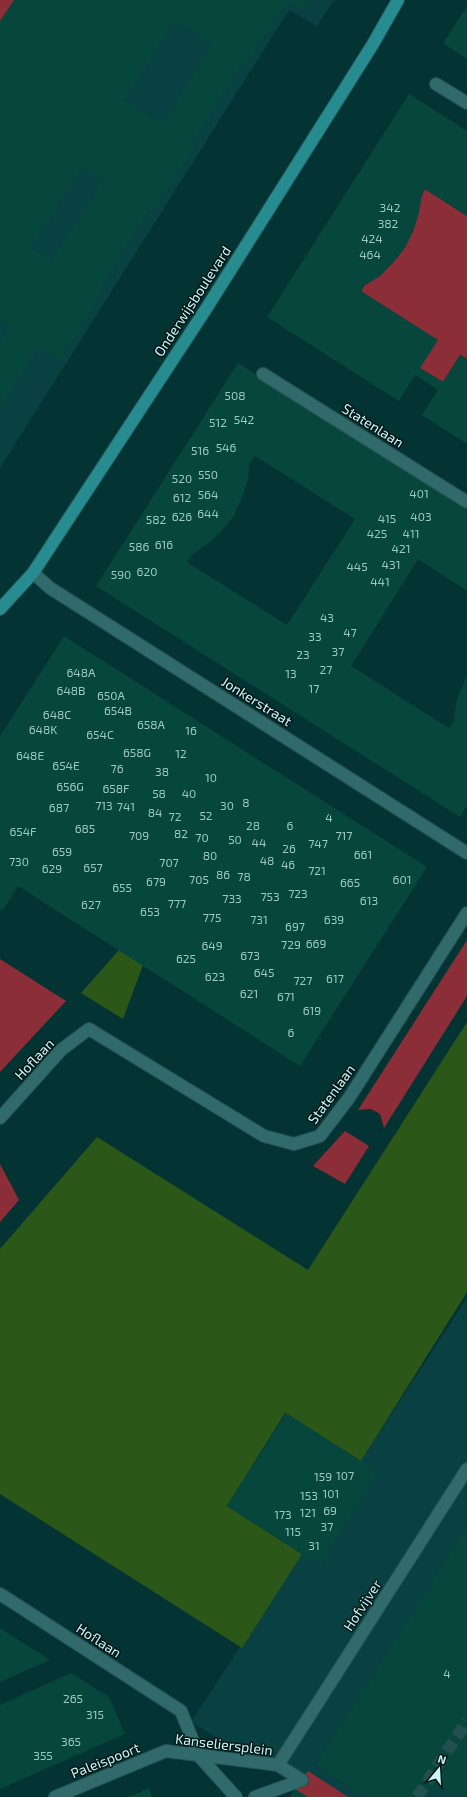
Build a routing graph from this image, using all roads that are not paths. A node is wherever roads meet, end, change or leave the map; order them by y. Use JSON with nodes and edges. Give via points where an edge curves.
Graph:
{"nodes":[{"id":1,"x":398,"y":0,"type":"edge"},
{"id":2,"x":436,"y":84,"type":"dead end"},
{"id":3,"x":467,"y":103,"type":"edge"},
{"id":4,"x":263,"y":374,"type":"dead end"},
{"id":5,"x":467,"y":502,"type":"edge"},
{"id":6,"x":33,"y":573,"type":"junction"},
{"id":7,"x":0,"y":609,"type":"edge"},
{"id":8,"x":467,"y":852,"type":"edge"},
{"id":9,"x":467,"y":913,"type":"edge"},
{"id":10,"x":74,"y":1040,"type":"joint"},
{"id":11,"x":0,"y":1118,"type":"edge"},
{"id":12,"x":467,"y":1468,"type":"edge"},
{"id":13,"x":0,"y":1594,"type":"edge"},
{"id":14,"x":166,"y":1751,"type":"joint"},
{"id":15,"x":199,"y":1756,"type":"junction"},
{"id":16,"x":280,"y":1762,"type":"junction"},
{"id":17,"x":55,"y":1797,"type":"edge"},
{"id":18,"x":236,"y":1797,"type":"edge"},
{"id":19,"x":255,"y":1797,"type":"edge"}],
"edges":[{"from":1,"to":6,"type":"street","name":"Onderwijsboulevard","via":[[206,309]]},
{"from":2,"to":3,"type":"street"},
{"from":4,"to":5,"type":"street","name":"Statenlaan"},
{"from":6,"to":7,"type":"street","name":"Onderwijsboulevard"},
{"from":6,"to":8,"type":"street","name":"Jonkerstraat","via":[[50,588]]},
{"from":9,"to":10,"type":"street","name":"Statenlaan","via":[[349,1098],[320,1136],[294,1144],[264,1136],[89,1029]]},
{"from":10,"to":11,"type":"street","name":"Hoflaan","via":[[61,1050]]},
{"from":12,"to":16,"type":"street","name":"Hofvijver"},
{"from":13,"to":15,"type":"street","name":"Hoflaan","via":[[181,1711]]},
{"from":14,"to":15,"type":"street","name":"Kanseliersplein"},
{"from":14,"to":17,"type":"street","name":"Paleispoort"},
{"from":15,"to":16,"type":"street","name":"Kanseliersplein"},
{"from":15,"to":18,"type":"street"},
{"from":16,"to":19,"type":"street","name":"Kanseliersplein","via":[[302,1780]]}]}
